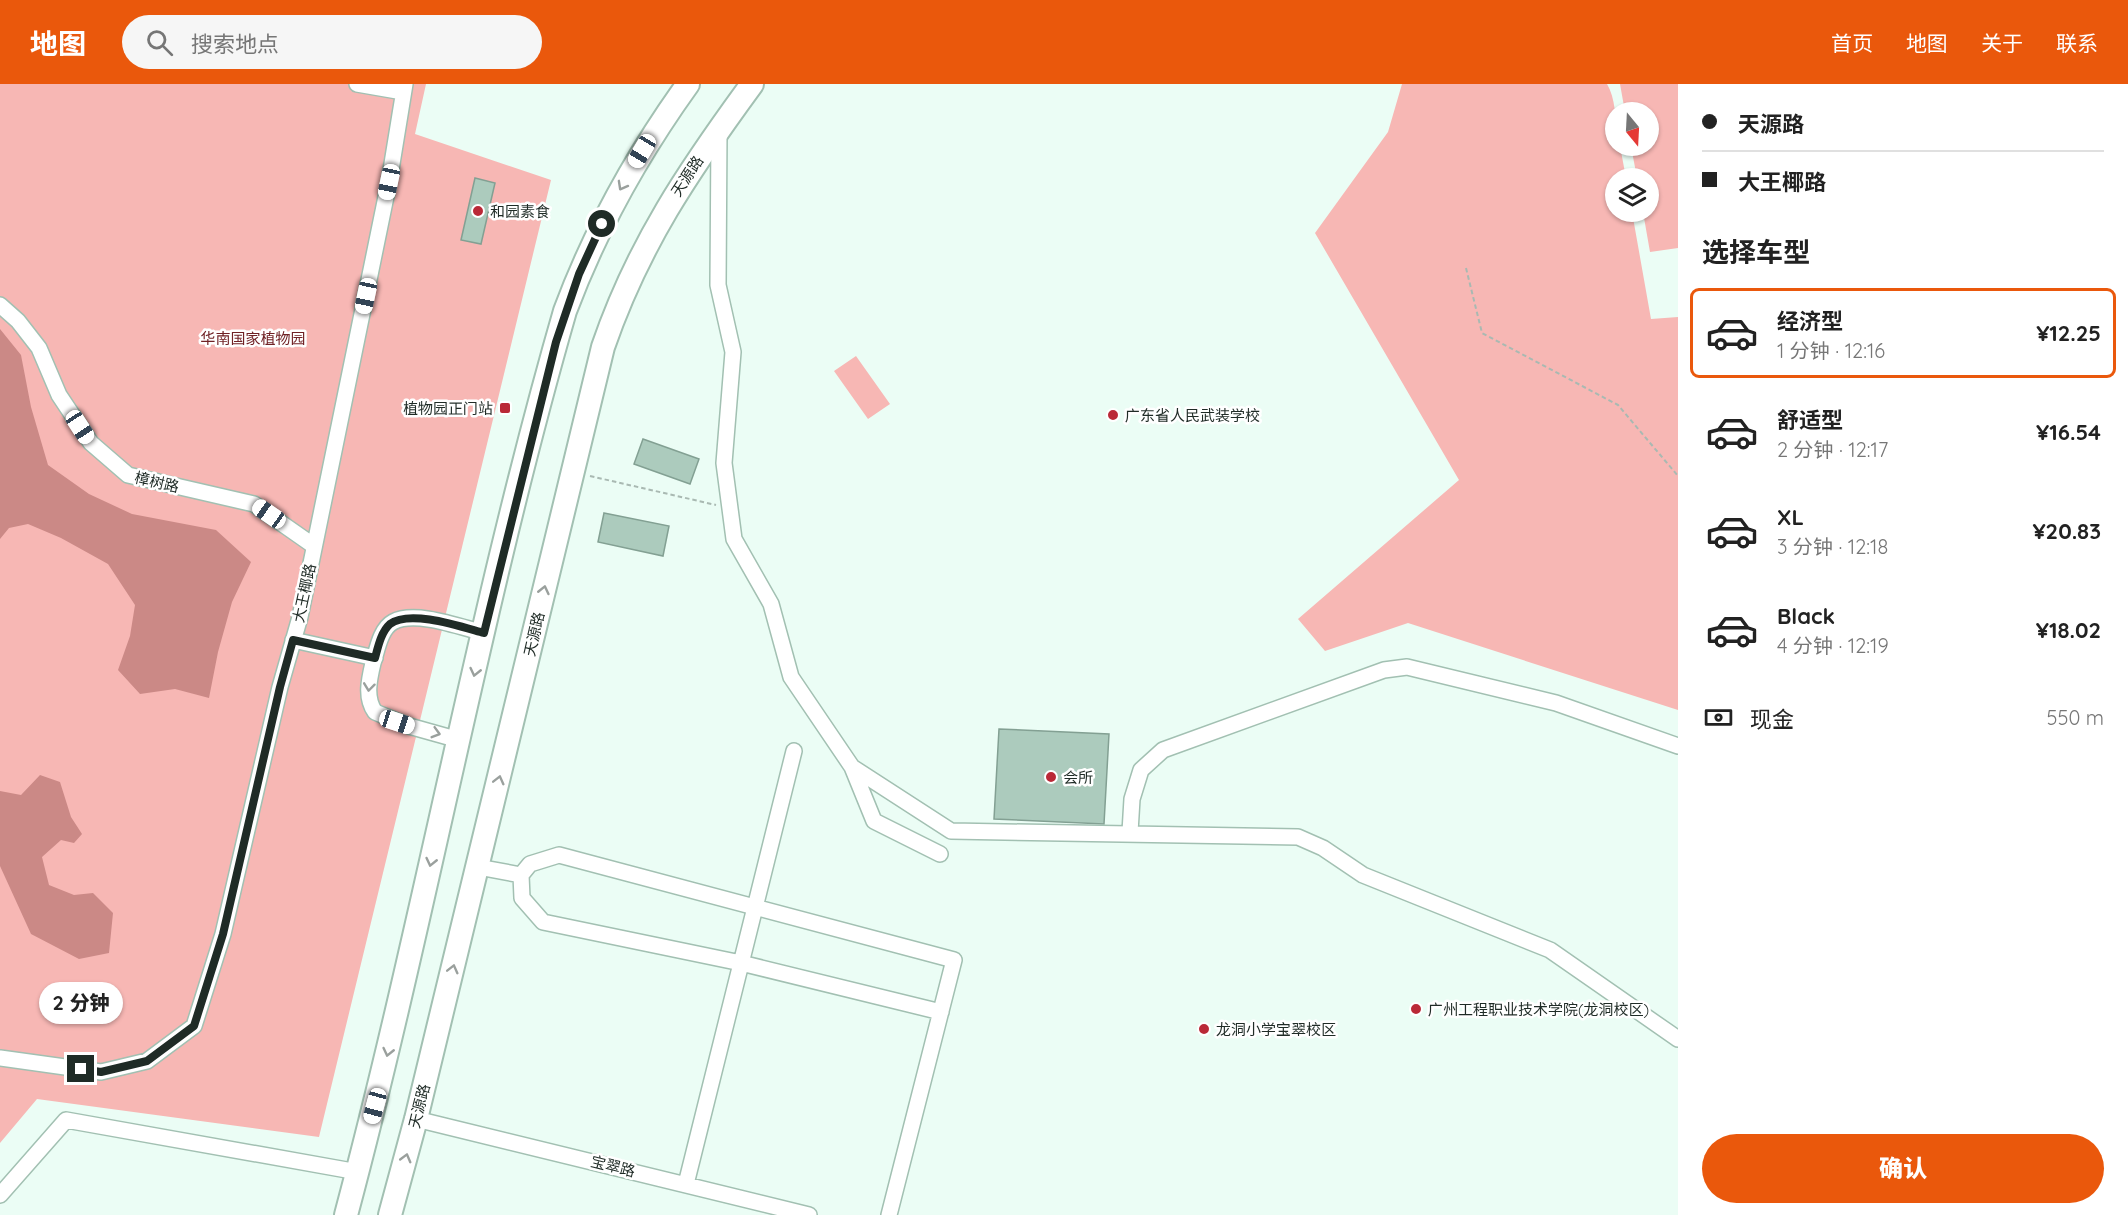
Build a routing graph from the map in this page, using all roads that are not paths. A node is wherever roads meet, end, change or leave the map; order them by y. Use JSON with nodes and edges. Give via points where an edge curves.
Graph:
{"nodes":[{"id":1,"x":357,"y":84,"type":"edge"},
{"id":2,"x":688,"y":84,"type":"edge"},
{"id":3,"x":752,"y":84,"type":"edge"},
{"id":4,"x":404,"y":88,"type":"edge"},
{"id":5,"x":719,"y":129,"type":"junction"},
{"id":6,"x":0,"y":305,"type":"edge"},
{"id":7,"x":314,"y":546,"type":"junction"},
{"id":8,"x":484,"y":633,"type":"junction"},
{"id":9,"x":293,"y":640,"type":"junction"},
{"id":10,"x":375,"y":658,"type":"junction"},
{"id":11,"x":459,"y":740,"type":"junction"},
{"id":12,"x":1678,"y":746,"type":"edge"},
{"id":13,"x":794,"y":751,"type":"dead end"},
{"id":14,"x":852,"y":767,"type":"junction"},
{"id":15,"x":1130,"y":832,"type":"dead end"},
{"id":16,"x":940,"y":854,"type":"dead end"},
{"id":17,"x":478,"y":867,"type":"junction"},
{"id":18,"x":521,"y":875,"type":"junction"},
{"id":19,"x":755,"y":908,"type":"junction"},
{"id":20,"x":741,"y":963,"type":"junction"},
{"id":21,"x":941,"y":1012,"type":"junction"},
{"id":22,"x":1678,"y":1040,"type":"edge"},
{"id":23,"x":0,"y":1058,"type":"edge"},
{"id":24,"x":416,"y":1119,"type":"junction"},
{"id":25,"x":357,"y":1172,"type":"junction"},
{"id":26,"x":686,"y":1184,"type":"junction"},
{"id":27,"x":0,"y":1195,"type":"edge"},
{"id":28,"x":749,"y":1208,"type":"edge"},
{"id":29,"x":346,"y":1215,"type":"edge"},
{"id":30,"x":390,"y":1215,"type":"edge"},
{"id":31,"x":809,"y":1215,"type":"edge"},
{"id":32,"x":889,"y":1215,"type":"edge"}],
"edges":[{"from":1,"to":4,"type":"street"},
{"from":2,"to":8,"type":"highway","one_way":true,"via":[[652,134],[611,205],[569,302]]},
{"from":3,"to":5,"type":"highway","name":"天源路"},
{"from":4,"to":7,"type":"street","name":"大王椰路","via":[[389,182]]},
{"from":5,"to":14,"type":"street","via":[[718,285],[733,352],[724,463],[734,539],[771,604],[791,677]]},
{"from":17,"to":5,"type":"highway","name":"天源路","one_way":true,"via":[[594,376],[612,320],[659,220]]},
{"from":6,"to":7,"type":"street","name":"樟树路","via":[[39,348],[59,395],[91,443],[128,475],[254,504]]},
{"from":7,"to":9,"type":"street","name":"大王椰路"},
{"from":8,"to":10,"type":"street","via":[[435,620],[405,619],[392,622],[385,630]]},
{"from":8,"to":11,"type":"highway","one_way":true},
{"from":9,"to":10,"type":"street"},
{"from":9,"to":23,"type":"street","name":"大王椰路","via":[[223,934],[194,1026],[147,1061],[101,1072]]},
{"from":10,"to":11,"type":"street","one_way":true,"via":[[368,698],[375,712]]},
{"from":11,"to":25,"type":"highway","one_way":true},
{"from":12,"to":15,"type":"street","via":[[1556,703],[1407,667],[1384,670],[1163,750],[1141,770],[1132,800]]},
{"from":13,"to":19,"type":"street"},
{"from":14,"to":16,"type":"street","via":[[874,821]]},
{"from":14,"to":22,"type":"street","via":[[951,831],[1298,837],[1364,875],[1550,950]]},
{"from":17,"to":18,"type":"street"},
{"from":24,"to":17,"type":"highway","name":"天源路","one_way":true},
{"from":18,"to":19,"type":"street","via":[[530,864],[559,855]]},
{"from":18,"to":20,"type":"street","via":[[522,898],[543,922]]},
{"from":19,"to":20,"type":"street"},
{"from":19,"to":21,"type":"street","via":[[954,960]]},
{"from":20,"to":21,"type":"street"},
{"from":20,"to":26,"type":"street"},
{"from":21,"to":32,"type":"street"},
{"from":24,"to":26,"type":"street","name":"宝翠路"},
{"from":30,"to":24,"type":"highway","name":"天源路","one_way":true},
{"from":25,"to":27,"type":"street","via":[[66,1120]]},
{"from":25,"to":29,"type":"highway"},
{"from":26,"to":28,"type":"street","name":"宝翠路"},
{"from":28,"to":31,"type":"street","name":"宝翠路"}]}
